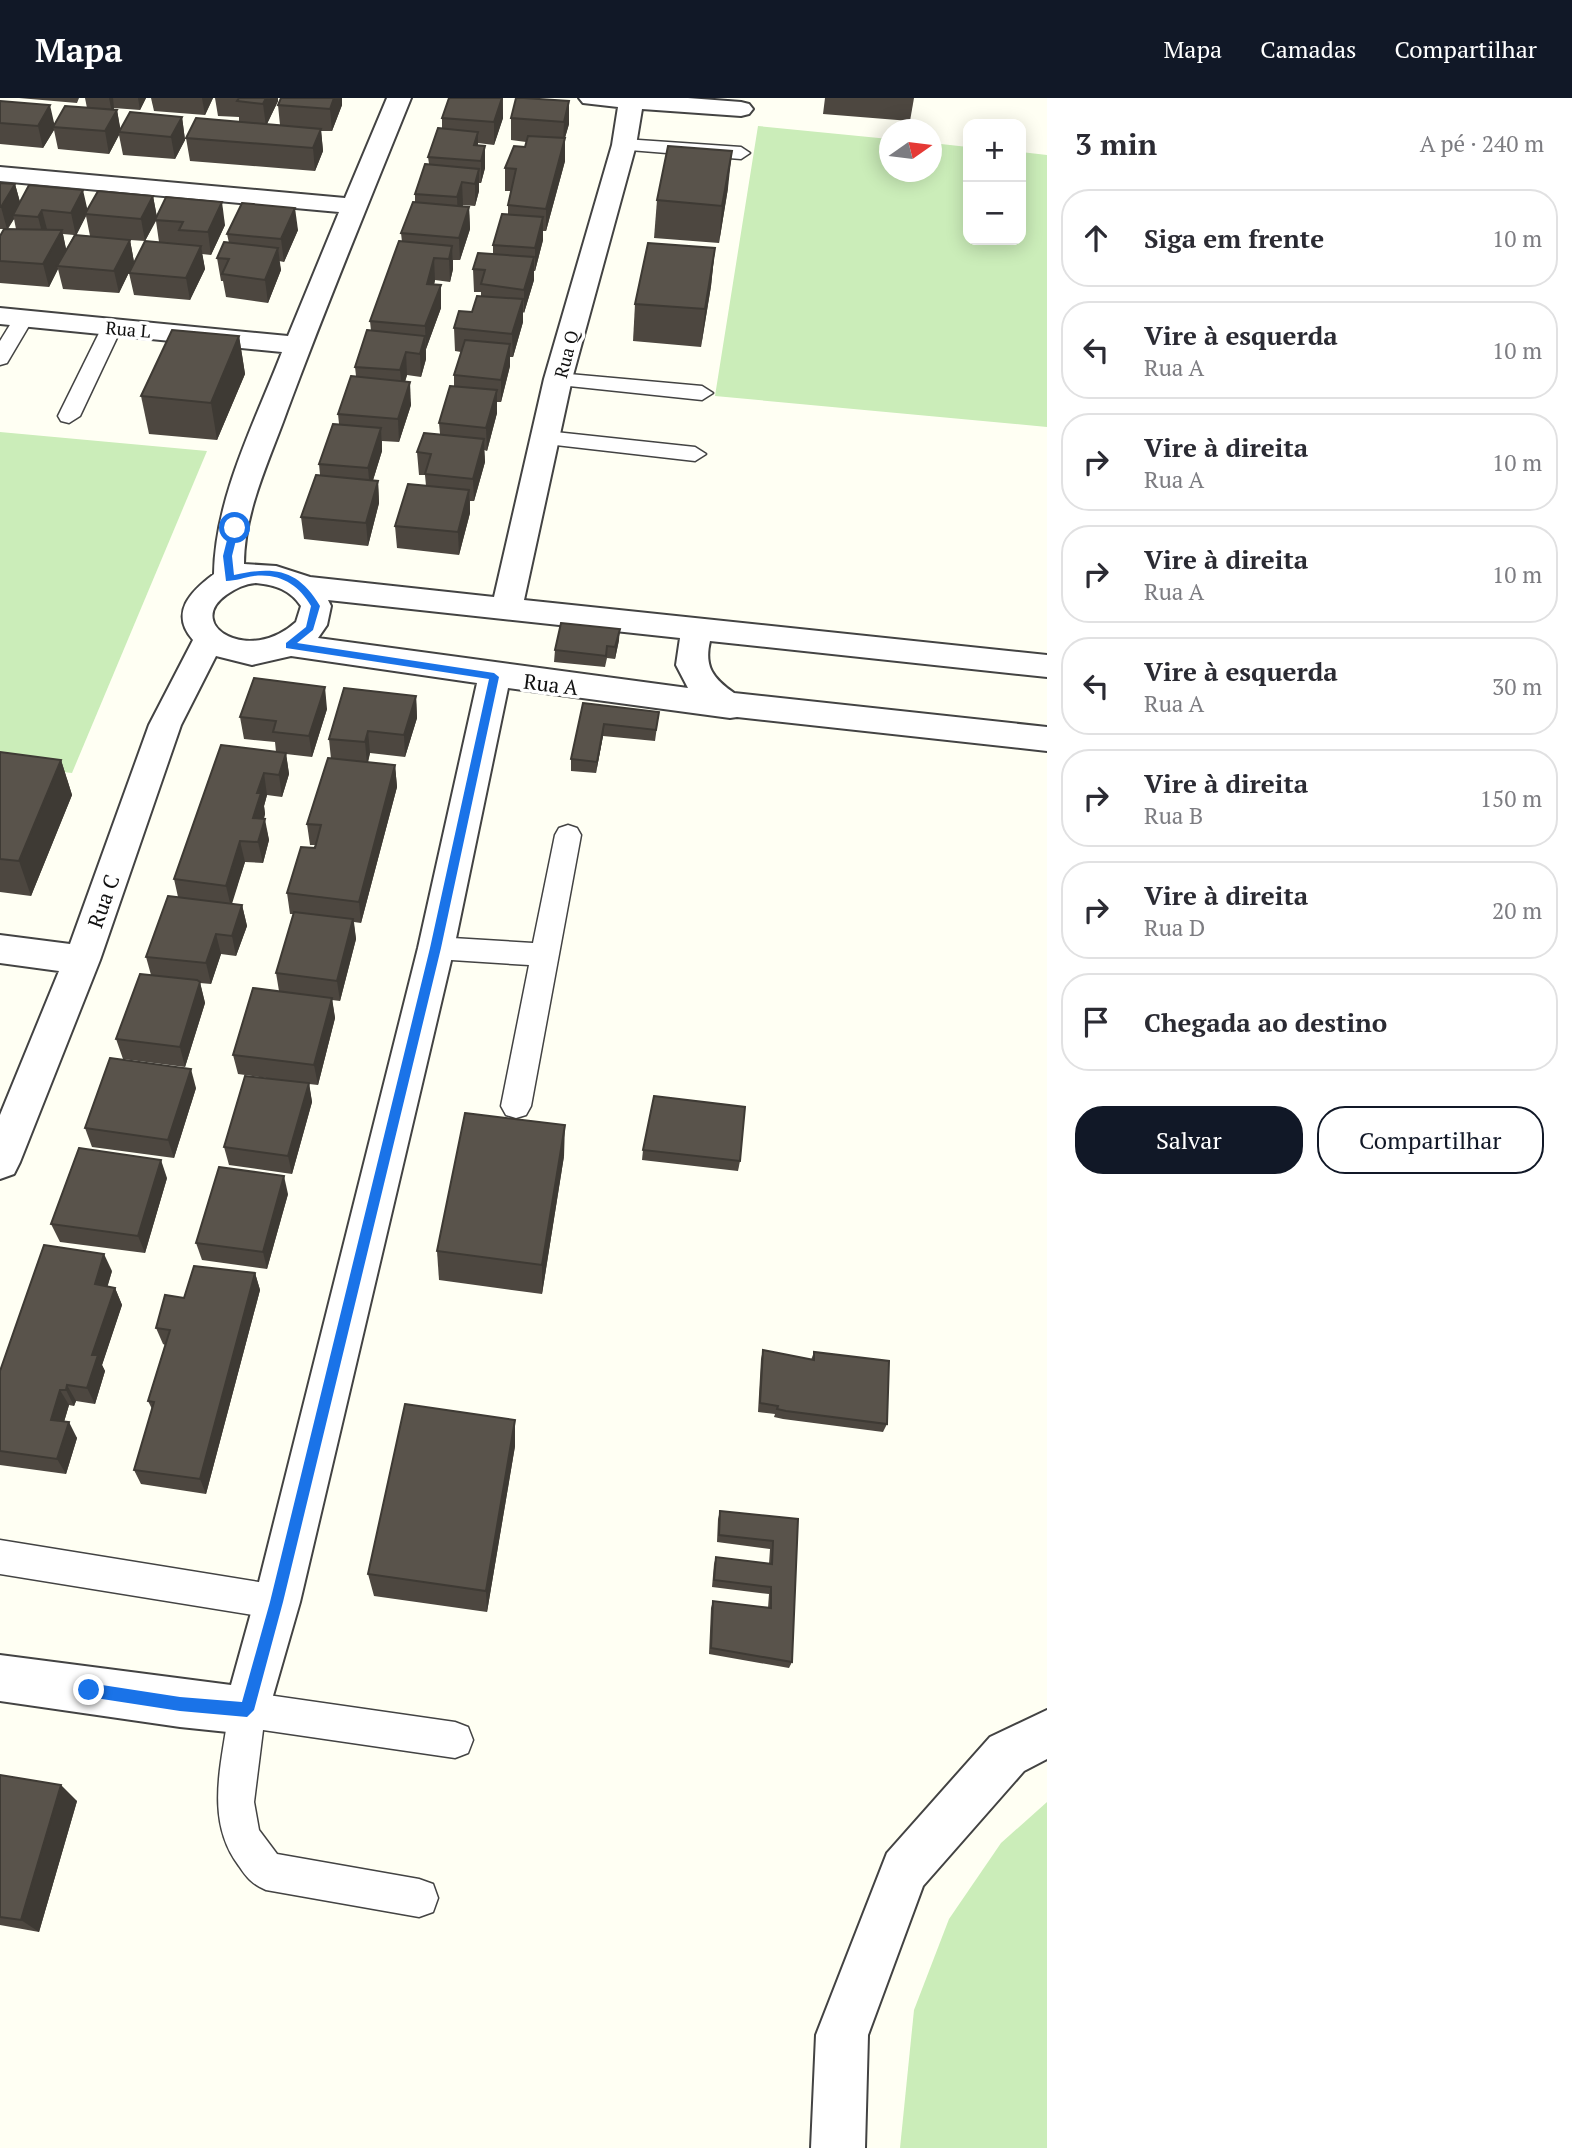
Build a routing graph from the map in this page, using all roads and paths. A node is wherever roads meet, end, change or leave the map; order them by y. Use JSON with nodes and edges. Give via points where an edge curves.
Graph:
{"nodes":[{"id":1,"x":399,"y":98,"type":"edge"},
{"id":2,"x":592,"y":98,"type":"edge"},
{"id":3,"x":631,"y":101,"type":"junction"},
{"id":4,"x":741,"y":109,"type":"dead end"},
{"id":5,"x":624,"y":145,"type":"junction"},
{"id":6,"x":741,"y":153,"type":"dead end"},
{"id":7,"x":0,"y":174,"type":"edge"},
{"id":8,"x":354,"y":206,"type":"junction"},
{"id":9,"x":12,"y":317,"type":"edge"},
{"id":10,"x":113,"y":327,"type":"junction"},
{"id":11,"x":297,"y":345,"type":"junction"},
{"id":12,"x":0,"y":359,"type":"edge"},
{"id":13,"x":558,"y":379,"type":"junction"},
{"id":14,"x":702,"y":393,"type":"dead end"},
{"id":15,"x":69,"y":416,"type":"dead end"},
{"id":16,"x":546,"y":438,"type":"junction"},
{"id":17,"x":695,"y":454,"type":"dead end"},
{"id":18,"x":229,"y":579,"type":"junction"},
{"id":19,"x":304,"y":587,"type":"junction"},
{"id":20,"x":507,"y":609,"type":"junction"},
{"id":21,"x":698,"y":627,"type":"junction"},
{"id":22,"x":208,"y":641,"type":"junction"},
{"id":23,"x":289,"y":645,"type":"junction"},
{"id":24,"x":1047,"y":666,"type":"edge"},
{"id":25,"x":494,"y":677,"type":"junction"},
{"id":26,"x":730,"y":707,"type":"junction"},
{"id":27,"x":1047,"y":739,"type":"edge"},
{"id":28,"x":568,"y":835,"type":"dead end"},
{"id":29,"x":436,"y":948,"type":"junction"},
{"id":30,"x":0,"y":949,"type":"edge"},
{"id":31,"x":544,"y":955,"type":"junction"},
{"id":32,"x":82,"y":960,"type":"junction"},
{"id":33,"x":516,"y":1106,"type":"dead end"},
{"id":34,"x":0,"y":1162,"type":"edge"},
{"id":35,"x":0,"y":1557,"type":"edge"},
{"id":36,"x":277,"y":1602,"type":"junction"},
{"id":37,"x":0,"y":1678,"type":"edge"},
{"id":38,"x":247,"y":1710,"type":"junction"},
{"id":39,"x":1047,"y":1734,"type":"edge"},
{"id":40,"x":456,"y":1740,"type":"dead end"},
{"id":41,"x":419,"y":1898,"type":"dead end"},
{"id":42,"x":838,"y":2148,"type":"edge"}],
"edges":[{"from":1,"to":8,"type":"street"},
{"from":2,"to":3,"type":"street"},
{"from":3,"to":4,"type":"street"},
{"from":3,"to":5,"type":"street","name":"Rua Q"},
{"from":5,"to":6,"type":"lane"},
{"from":5,"to":13,"type":"street","name":"Rua Q"},
{"from":7,"to":8,"type":"street"},
{"from":8,"to":11,"type":"street"},
{"from":9,"to":10,"type":"street","name":"Rua L"},
{"from":9,"to":12,"type":"lane"},
{"from":10,"to":11,"type":"street","name":"Rua L"},
{"from":10,"to":15,"type":"lane"},
{"from":11,"to":18,"type":"street","via":[[235,528],[228,556]]},
{"from":13,"to":14,"type":"lane"},
{"from":13,"to":16,"type":"street","name":"Rua Q"},
{"from":16,"to":17,"type":"lane"},
{"from":16,"to":20,"type":"street","name":"Rua Q"},
{"from":18,"to":19,"type":"street","via":[[256,573],[283,576]]},
{"from":18,"to":22,"type":"street","via":[[211,589],[199,604],[197,623]]},
{"from":19,"to":20,"type":"street"},
{"from":19,"to":23,"type":"street","via":[[316,606],[310,628]]},
{"from":20,"to":21,"type":"street"},
{"from":21,"to":24,"type":"street"},
{"from":21,"to":26,"type":"street","name":"Rua A","via":[[690,647],[692,670],[700,686]]},
{"from":22,"to":23,"type":"street","name":"Rua A","via":[[232,652],[261,654]]},
{"from":22,"to":32,"type":"street","name":"Rua C","via":[[165,725]]},
{"from":23,"to":25,"type":"street","name":"Rua A"},
{"from":25,"to":26,"type":"street","name":"Rua A"},
{"from":25,"to":29,"type":"street"},
{"from":26,"to":27,"type":"street","name":"Rua A"},
{"from":28,"to":31,"type":"lane"},
{"from":29,"to":31,"type":"lane"},
{"from":29,"to":36,"type":"street"},
{"from":30,"to":32,"type":"street"},
{"from":31,"to":33,"type":"lane"},
{"from":32,"to":34,"type":"street","name":"Rua C"},
{"from":35,"to":36,"type":"lane"},
{"from":36,"to":38,"type":"street"},
{"from":37,"to":38,"type":"street"},
{"from":38,"to":40,"type":"lane"},
{"from":38,"to":41,"type":"lane","via":[[235,1802],[242,1838],[266,1871]]},
{"from":39,"to":42,"type":"street","via":[[1007,1754],[904,1870],[842,2035]]}]}
